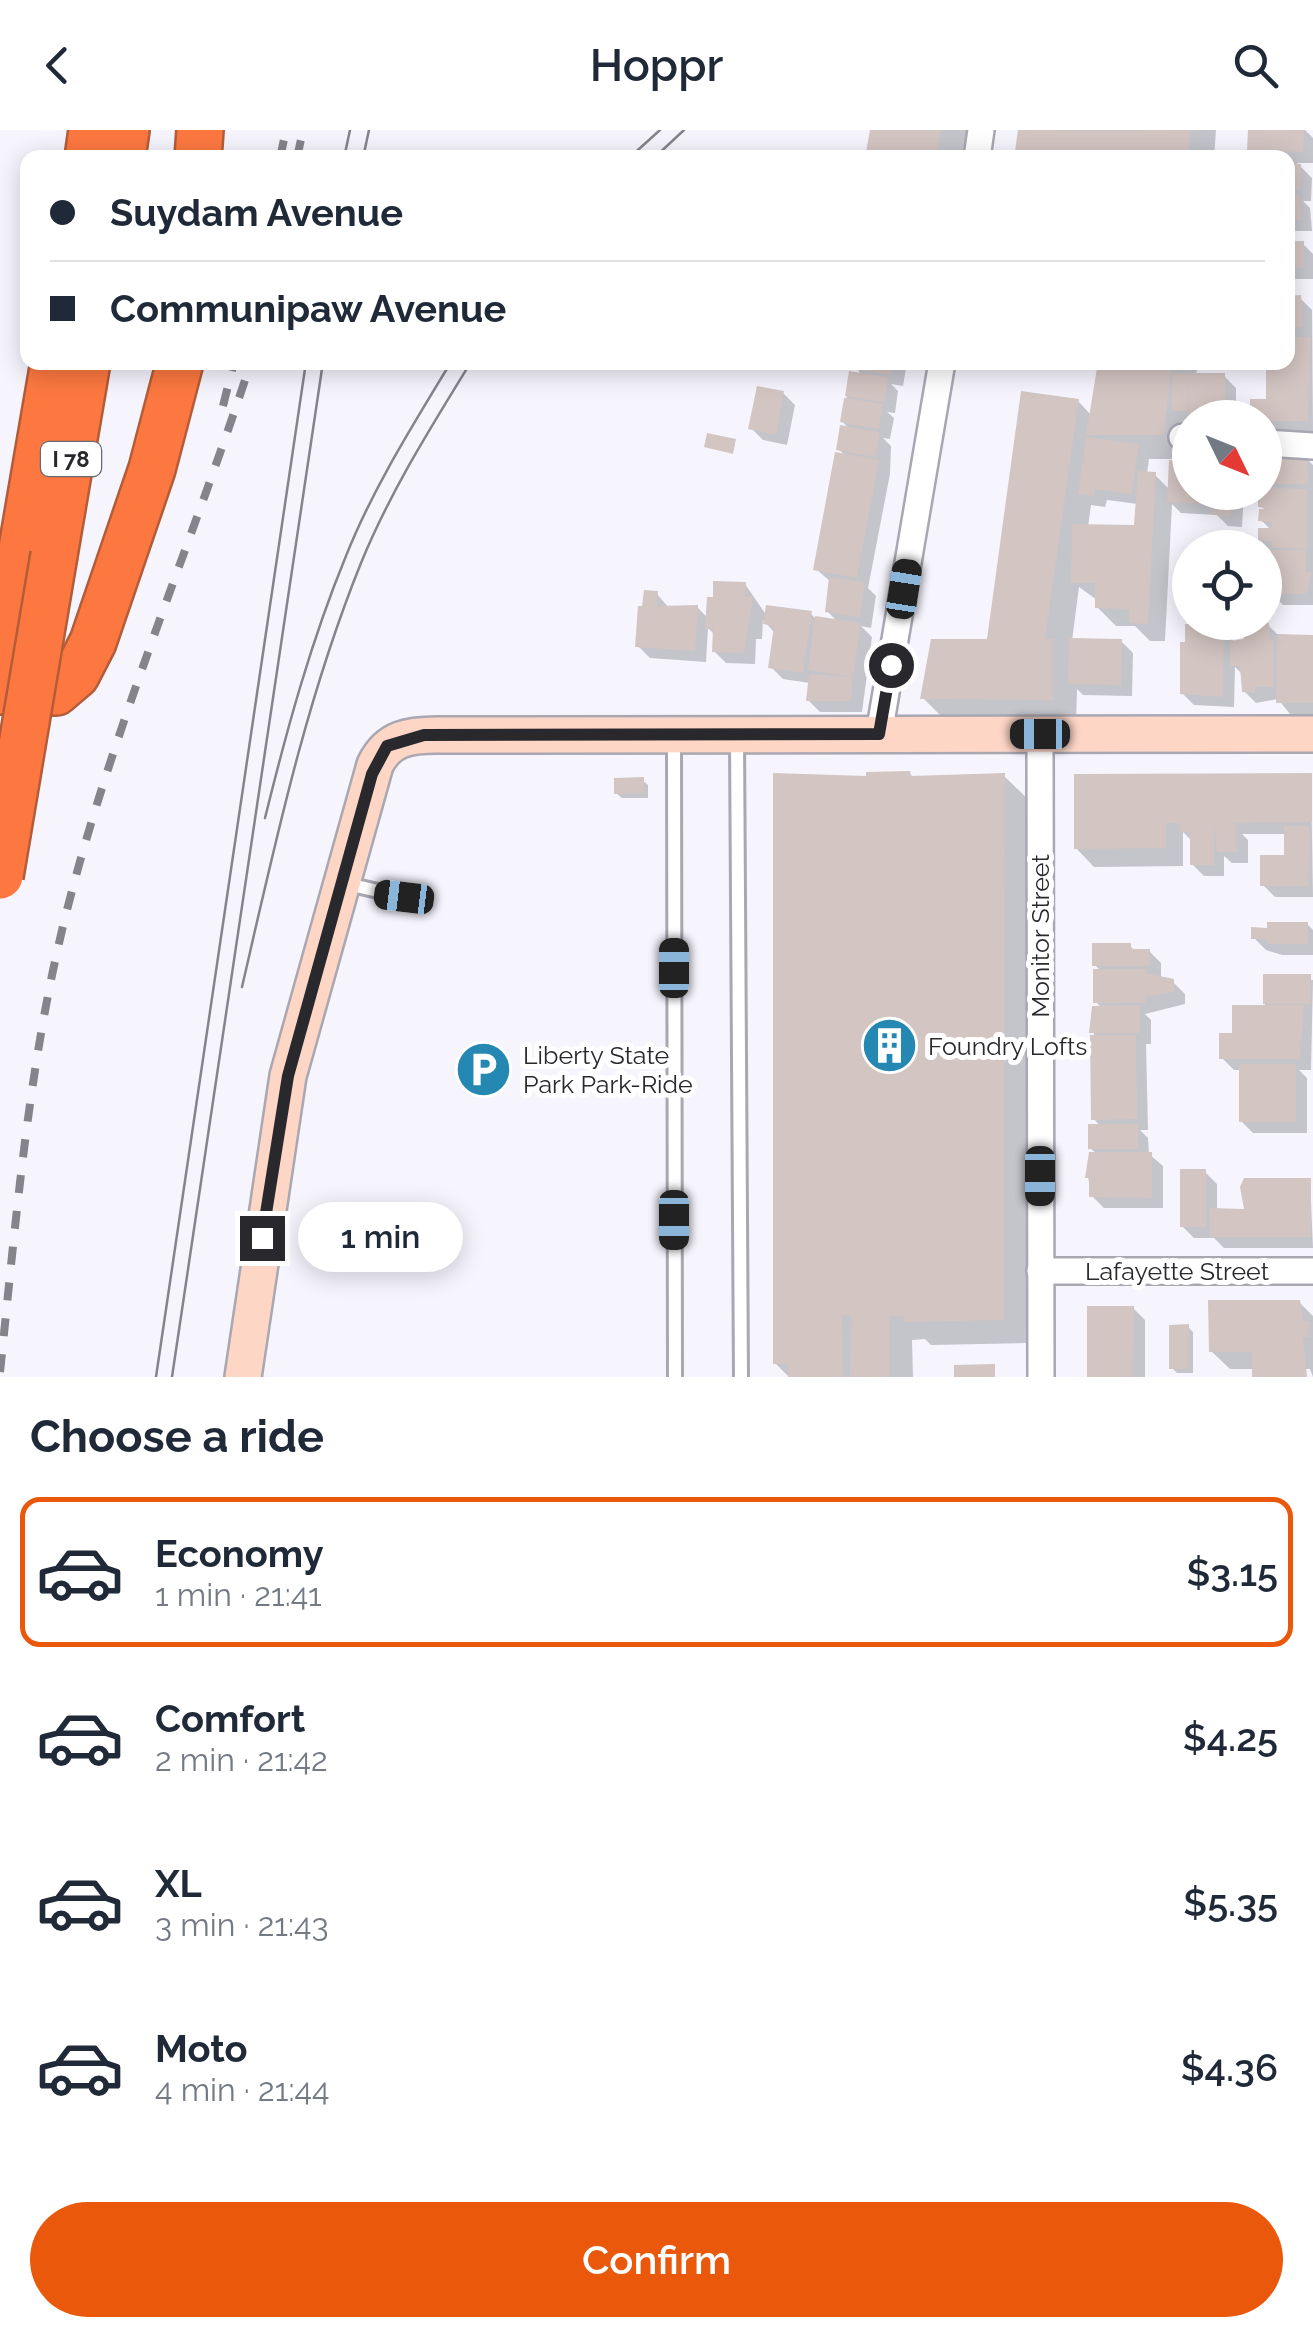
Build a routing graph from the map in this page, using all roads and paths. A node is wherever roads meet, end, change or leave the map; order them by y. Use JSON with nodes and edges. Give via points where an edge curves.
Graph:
{"nodes":[{"id":1,"x":53,"y":370,"type":"edge"},
{"id":2,"x":85,"y":370,"type":"edge"},
{"id":3,"x":178,"y":370,"type":"edge"},
{"id":4,"x":941,"y":370,"type":"edge"},
{"id":5,"x":1282,"y":444,"type":"edge"},
{"id":6,"x":1313,"y":446,"type":"edge"},
{"id":7,"x":38,"y":552,"type":"junction"},
{"id":8,"x":0,"y":677,"type":"edge"},
{"id":9,"x":0,"y":691,"type":"edge"},
{"id":10,"x":674,"y":734,"type":"junction"},
{"id":11,"x":738,"y":734,"type":"junction"},
{"id":12,"x":879,"y":734,"type":"junction"},
{"id":13,"x":1040,"y":734,"type":"junction"},
{"id":14,"x":1313,"y":734,"type":"edge"},
{"id":15,"x":0,"y":876,"type":"edge"},
{"id":16,"x":341,"y":883,"type":"junction"},
{"id":17,"x":404,"y":897,"type":"dead end"},
{"id":18,"x":1040,"y":1271,"type":"junction"},
{"id":19,"x":1313,"y":1271,"type":"edge"},
{"id":20,"x":243,"y":1377,"type":"edge"},
{"id":21,"x":675,"y":1377,"type":"edge"},
{"id":22,"x":742,"y":1377,"type":"edge"},
{"id":23,"x":1041,"y":1377,"type":"edge"}],
"edges":[{"from":1,"to":7,"type":"highway","number":"I 78"},
{"from":2,"to":7,"type":"highway","number":"I 78"},
{"from":3,"to":9,"type":"highway","via":[[152,469],[85,661],[56,692]]},
{"from":4,"to":12,"type":"street"},
{"from":5,"to":6,"type":"street"},
{"from":7,"to":8,"type":"highway","number":"I 78"},
{"from":7,"to":15,"type":"highway","number":"I 78","bridge":true},
{"from":10,"to":11,"type":"street"},
{"from":10,"to":16,"type":"street","via":[[398,740],[374,765]]},
{"from":10,"to":21,"type":"lane"},
{"from":11,"to":12,"type":"street"},
{"from":11,"to":22,"type":"lane"},
{"from":12,"to":13,"type":"street"},
{"from":13,"to":14,"type":"street"},
{"from":13,"to":18,"type":"street","name":"Monitor Street"},
{"from":16,"to":17,"type":"lane"},
{"from":16,"to":20,"type":"street","via":[[288,1076]]},
{"from":18,"to":19,"type":"street","name":"Lafayette Street"},
{"from":18,"to":23,"type":"street","name":"Monitor Street"}]}
